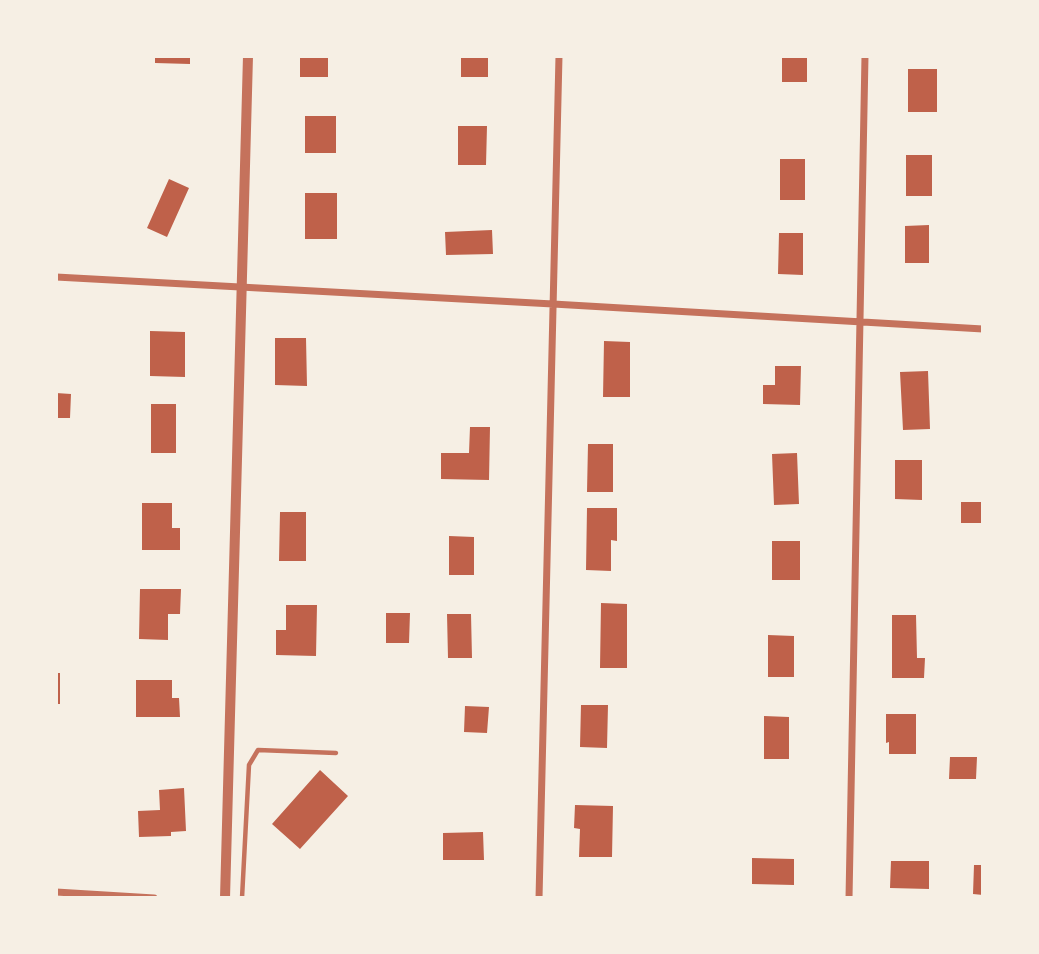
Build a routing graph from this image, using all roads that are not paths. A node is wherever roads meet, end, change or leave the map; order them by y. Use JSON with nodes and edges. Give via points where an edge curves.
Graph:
{"nodes":[{"id":1,"x":248,"y":56,"type":"edge"},
{"id":2,"x":559,"y":56,"type":"edge"},
{"id":3,"x":865,"y":56,"type":"edge"},
{"id":4,"x":56,"y":277,"type":"edge"},
{"id":5,"x":242,"y":287,"type":"junction"},
{"id":6,"x":553,"y":304,"type":"junction"},
{"id":7,"x":860,"y":322,"type":"junction"},
{"id":8,"x":983,"y":330,"type":"edge"},
{"id":9,"x":336,"y":753,"type":"dead end"},
{"id":10,"x":56,"y":892,"type":"edge"},
{"id":11,"x":154,"y":898,"type":"edge"},
{"id":12,"x":225,"y":898,"type":"edge"},
{"id":13,"x":242,"y":898,"type":"edge"},
{"id":14,"x":540,"y":898,"type":"edge"},
{"id":15,"x":849,"y":898,"type":"edge"}],
"edges":[{"from":1,"to":5,"type":"street"},
{"from":2,"to":6,"type":"street"},
{"from":3,"to":7,"type":"street"},
{"from":4,"to":5,"type":"street"},
{"from":5,"to":6,"type":"street"},
{"from":5,"to":12,"type":"street"},
{"from":6,"to":7,"type":"street"},
{"from":6,"to":14,"type":"street"},
{"from":7,"to":8,"type":"street"},
{"from":7,"to":15,"type":"street"},
{"from":9,"to":13,"type":"lane","via":[[258,750],[249,765]]},
{"from":10,"to":11,"type":"street"}]}
